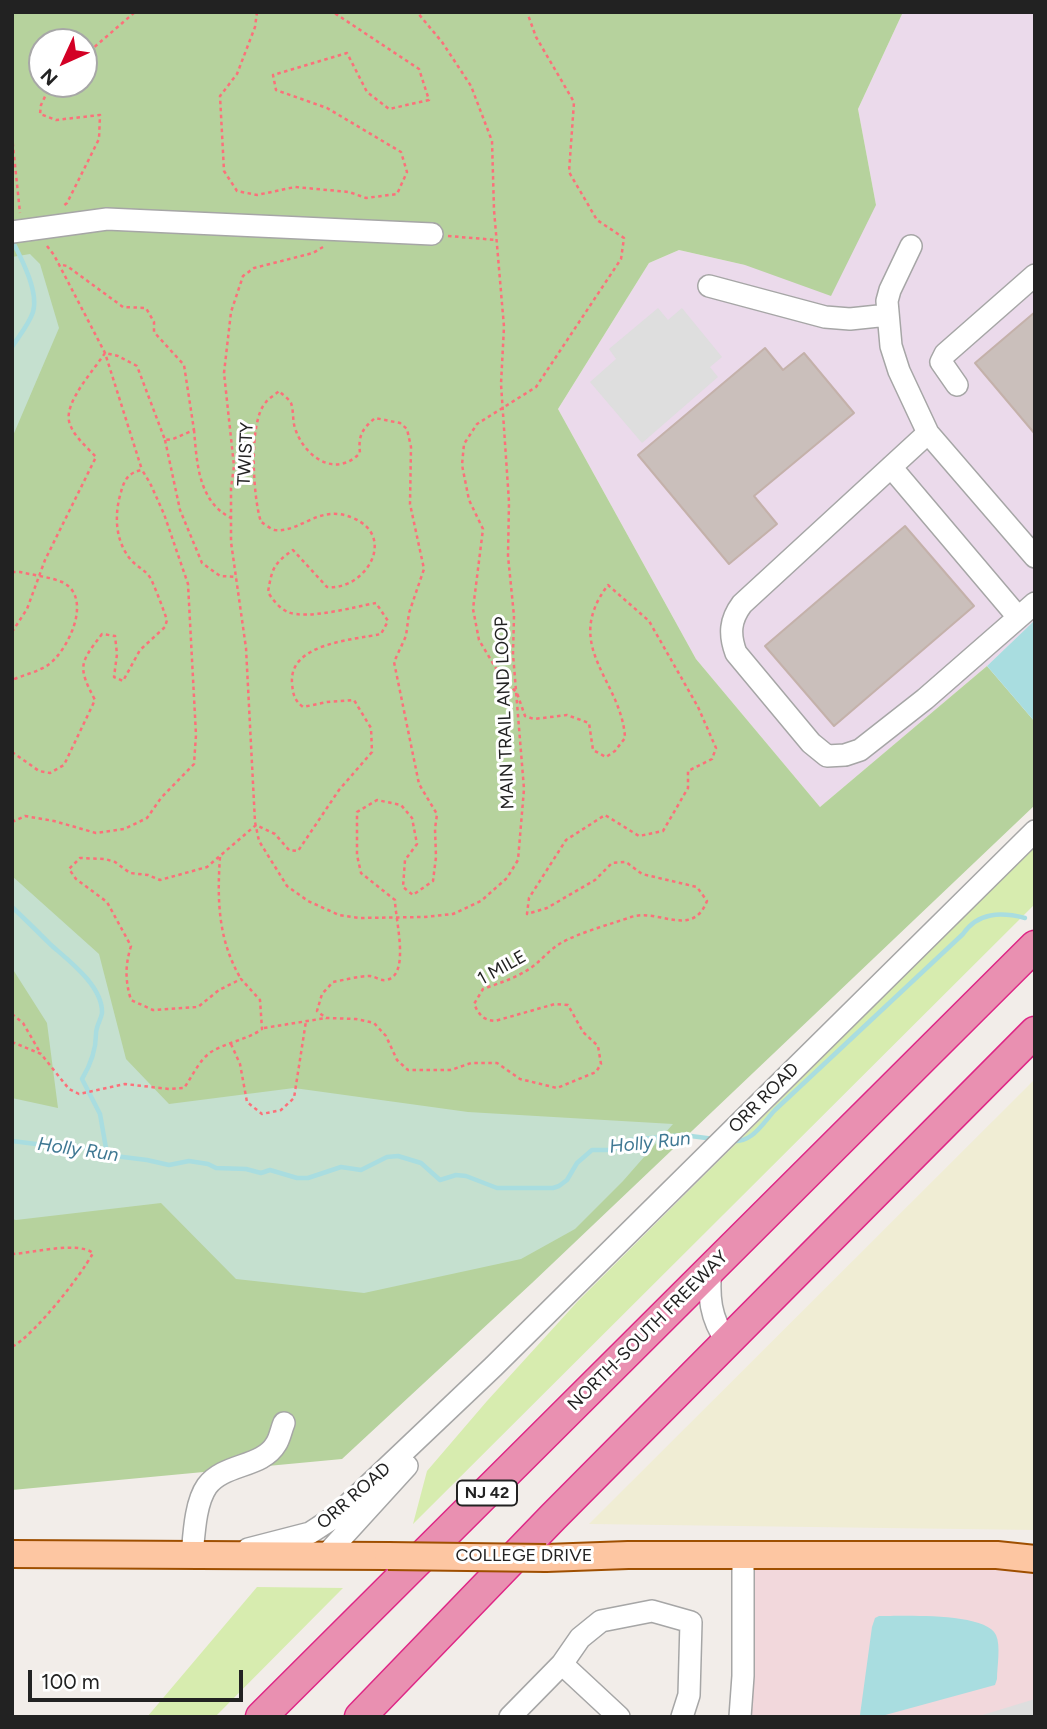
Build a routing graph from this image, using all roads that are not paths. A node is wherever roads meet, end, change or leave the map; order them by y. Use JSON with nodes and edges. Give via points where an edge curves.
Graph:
{"nodes":[{"id":1,"x":24,"y":230,"type":"edge"},
{"id":2,"x":432,"y":234,"type":"road end"},
{"id":3,"x":911,"y":246,"type":"dead end"},
{"id":4,"x":1035,"y":275,"type":"edge"},
{"id":5,"x":709,"y":286,"type":"dead end"},
{"id":6,"x":888,"y":315,"type":"junction"},
{"id":7,"x":957,"y":385,"type":"dead end"},
{"id":8,"x":928,"y":433,"type":"junction"},
{"id":9,"x":891,"y":467,"type":"junction"},
{"id":10,"x":1035,"y":556,"type":"edge"},
{"id":11,"x":1035,"y":603,"type":"edge"},
{"id":12,"x":1018,"y":617,"type":"junction"},
{"id":13,"x":1035,"y":831,"type":"edge"},
{"id":14,"x":1035,"y":946,"type":"edge"},
{"id":15,"x":1035,"y":1032,"type":"edge"},
{"id":16,"x":711,"y":1267,"type":"junction"},
{"id":17,"x":727,"y":1342,"type":"junction"},
{"id":18,"x":493,"y":1367,"type":"junction"},
{"id":19,"x":284,"y":1423,"type":"dead end"},
{"id":20,"x":12,"y":1554,"type":"edge"},
{"id":21,"x":192,"y":1556,"type":"junction"},
{"id":22,"x":222,"y":1556,"type":"junction"},
{"id":23,"x":325,"y":1556,"type":"junction"},
{"id":24,"x":743,"y":1556,"type":"junction"},
{"id":25,"x":1035,"y":1559,"type":"edge"},
{"id":26,"x":562,"y":1664,"type":"junction"},
{"id":27,"x":261,"y":1717,"type":"edge"},
{"id":28,"x":360,"y":1717,"type":"edge"},
{"id":29,"x":510,"y":1717,"type":"edge"},
{"id":30,"x":619,"y":1717,"type":"edge"},
{"id":31,"x":682,"y":1717,"type":"edge"},
{"id":32,"x":740,"y":1717,"type":"edge"}],
"edges":[{"from":1,"to":2,"type":"street","via":[[107,219]]},
{"from":3,"to":6,"type":"street","via":[[890,290]]},
{"from":4,"to":7,"type":"street","via":[[945,354],[941,362]]},
{"from":5,"to":6,"type":"street","via":[[825,317]]},
{"from":6,"to":8,"type":"street","via":[[895,358]]},
{"from":8,"to":9,"type":"street"},
{"from":8,"to":10,"type":"street"},
{"from":9,"to":12,"type":"street"},
{"from":9,"to":12,"type":"street","via":[[732,616],[736,653],[811,743],[834,757],[860,750]]},
{"from":11,"to":12,"type":"street"},
{"from":13,"to":18,"type":"street","name":"ORR ROAD"},
{"from":14,"to":16,"type":"highway","name":"NORTH-SOUTH FREEWAY","number":"NJ 42"},
{"from":15,"to":17,"type":"highway"},
{"from":16,"to":17,"type":"street","via":[[713,1317]]},
{"from":16,"to":27,"type":"highway","name":"NORTH-SOUTH FREEWAY","number":"NJ 42"},
{"from":17,"to":28,"type":"highway"},
{"from":18,"to":22,"type":"street","name":"ORR ROAD","via":[[324,1525],[293,1539]]},
{"from":18,"to":23,"type":"street","name":"ORR ROAD"},
{"from":19,"to":21,"type":"street","via":[[276,1444],[265,1456],[222,1474],[207,1487],[196,1517]]},
{"from":20,"to":21,"type":"main road","name":"COLLEGE DRIVE"},
{"from":21,"to":22,"type":"main road","name":"COLLEGE DRIVE"},
{"from":22,"to":23,"type":"main road","name":"COLLEGE DRIVE"},
{"from":23,"to":24,"type":"main road","name":"COLLEGE DRIVE","bridge":true},
{"from":24,"to":25,"type":"main road","name":"COLLEGE DRIVE","via":[[998,1555]]},
{"from":24,"to":32,"type":"street"},
{"from":26,"to":29,"type":"street"},
{"from":26,"to":30,"type":"street"},
{"from":26,"to":31,"type":"street","via":[[580,1638],[601,1621],[652,1611],[691,1622],[689,1695]]}]}
